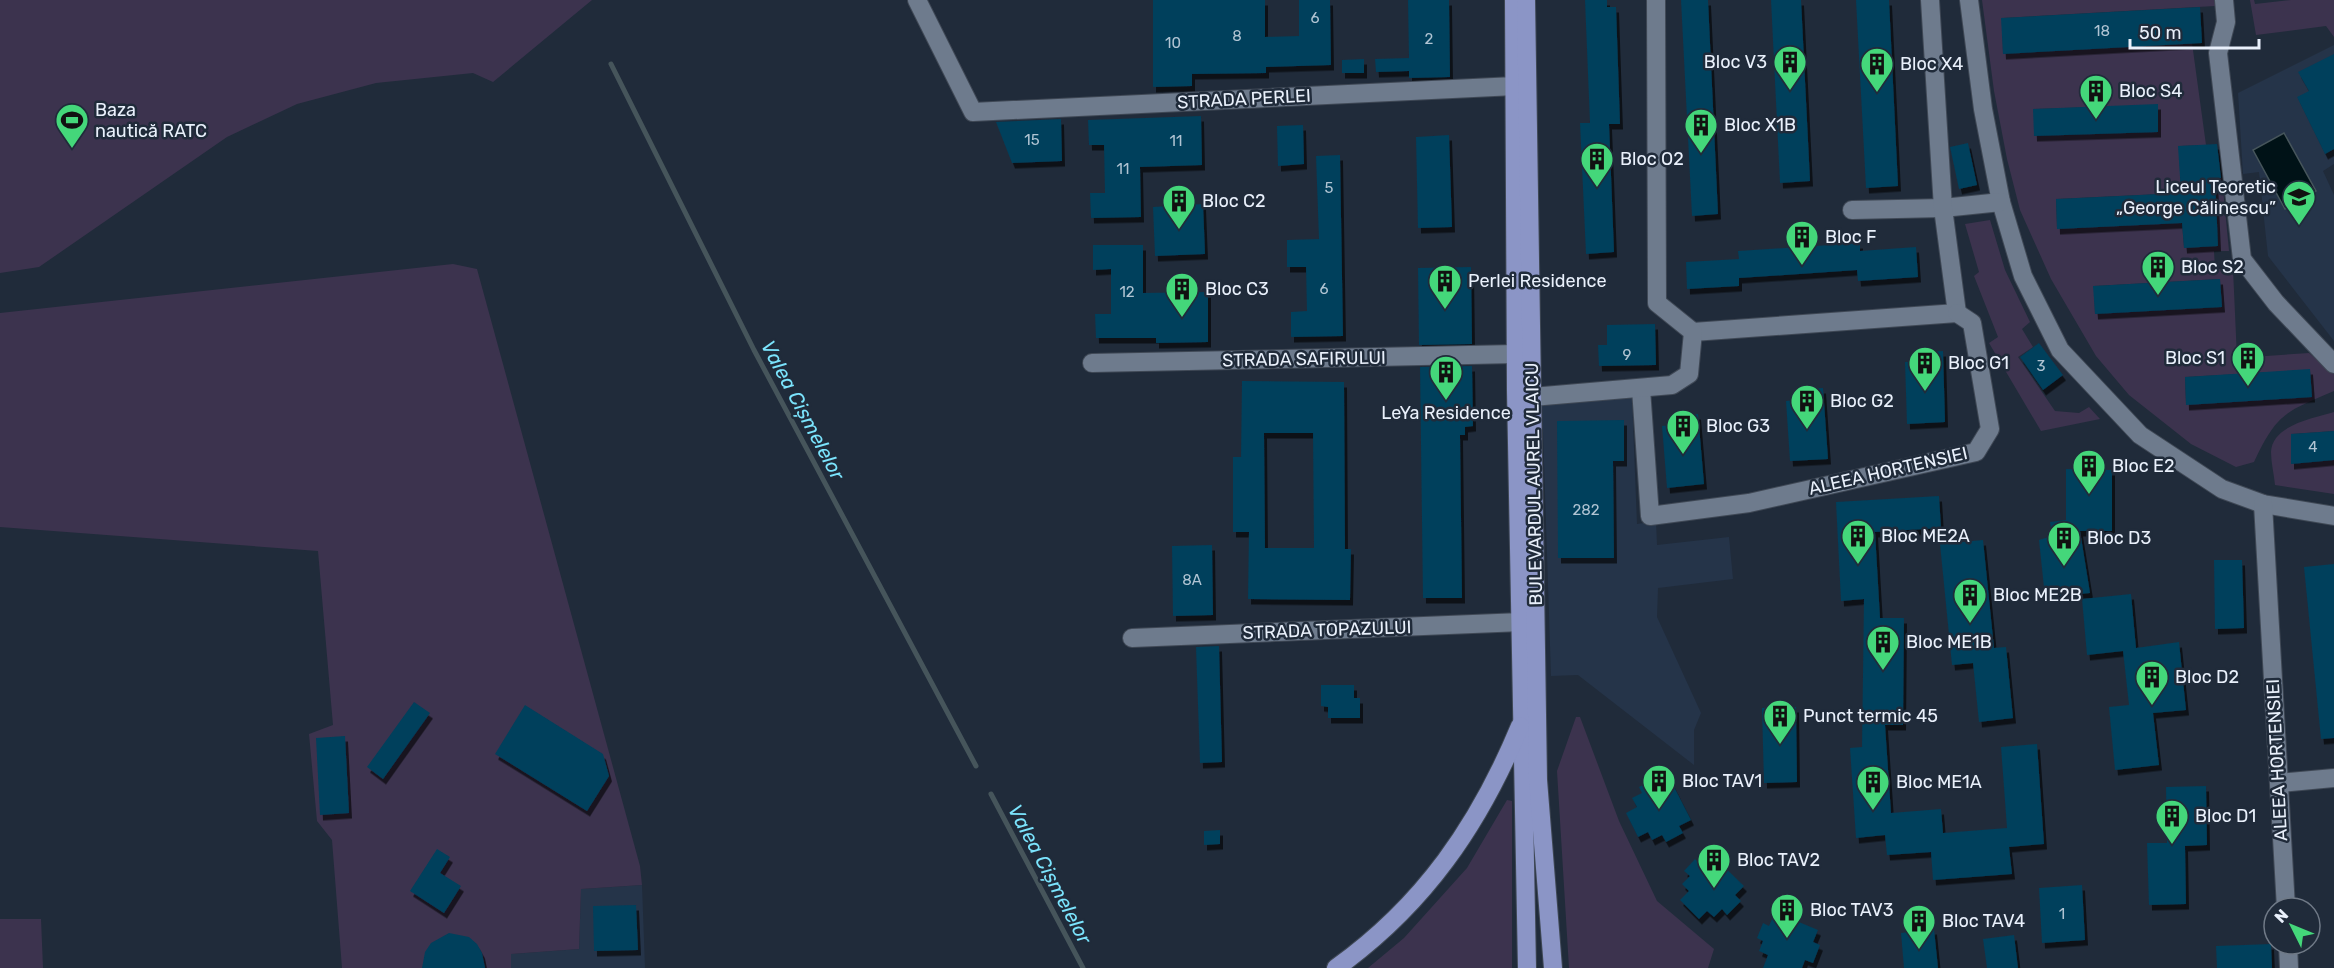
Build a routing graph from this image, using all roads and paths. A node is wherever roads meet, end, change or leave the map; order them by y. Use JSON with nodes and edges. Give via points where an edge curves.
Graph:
{"nodes":[{"id":1,"x":917,"y":0,"type":"edge"},
{"id":2,"x":1514,"y":0,"type":"edge"},
{"id":3,"x":1526,"y":0,"type":"edge"},
{"id":4,"x":1656,"y":0,"type":"edge"},
{"id":5,"x":1930,"y":0,"type":"edge"},
{"id":6,"x":1970,"y":0,"type":"edge"},
{"id":7,"x":2224,"y":0,"type":"edge"},
{"id":8,"x":1515,"y":86,"type":"junction"},
{"id":9,"x":2001,"y":202,"type":"junction"},
{"id":10,"x":1943,"y":208,"type":"junction"},
{"id":11,"x":1852,"y":210,"type":"dead end"},
{"id":12,"x":1957,"y":312,"type":"junction"},
{"id":13,"x":1694,"y":332,"type":"junction"},
{"id":14,"x":1515,"y":354,"type":"junction"},
{"id":15,"x":1092,"y":363,"type":"dead end"},
{"id":16,"x":2334,"y":364,"type":"edge"},
{"id":17,"x":1641,"y":389,"type":"junction"},
{"id":18,"x":1532,"y":397,"type":"junction"},
{"id":19,"x":2263,"y":504,"type":"junction"},
{"id":20,"x":2334,"y":516,"type":"edge"},
{"id":21,"x":1522,"y":622,"type":"junction"},
{"id":22,"x":1132,"y":638,"type":"dead end"},
{"id":23,"x":1523,"y":718,"type":"junction"},
{"id":24,"x":2334,"y":778,"type":"edge"},
{"id":25,"x":2279,"y":783,"type":"junction"},
{"id":26,"x":2285,"y":896,"type":"edge"},
{"id":27,"x":1555,"y":964,"type":"edge"},
{"id":28,"x":1336,"y":968,"type":"edge"},
{"id":29,"x":1527,"y":968,"type":"edge"}],
"edges":[{"from":1,"to":8,"type":"street","name":"STRADA PERLEI","via":[[972,112]]},
{"from":2,"to":8,"type":"main road","name":"BULEVARDUL AUREL VLAICU"},
{"from":3,"to":18,"type":"main road","name":"BULEVARDUL AUREL VLAICU"},
{"from":4,"to":13,"type":"street","via":[[1657,303]]},
{"from":5,"to":10,"type":"street","name":"ALEEA HORTENSIEI"},
{"from":6,"to":9,"type":"street","via":[[1983,109]]},
{"from":7,"to":16,"type":"street","via":[[2226,22],[2218,53],[2242,259],[2276,303]]},
{"from":8,"to":14,"type":"main road","name":"BULEVARDUL AUREL VLAICU"},
{"from":9,"to":10,"type":"street"},
{"from":9,"to":19,"type":"street","via":[[2023,276],[2060,350],[2140,435],[2222,489]]},
{"from":10,"to":11,"type":"street"},
{"from":10,"to":12,"type":"street","name":"ALEEA HORTENSIEI"},
{"from":12,"to":13,"type":"street"},
{"from":12,"to":17,"type":"street","name":"ALEEA HORTENSIEI","via":[[1972,323],[1990,429],[1976,452],[1749,503],[1650,516]]},
{"from":13,"to":17,"type":"street","via":[[1689,374],[1672,386]]},
{"from":14,"to":15,"type":"street","name":"STRADA SAFIRULUI"},
{"from":14,"to":21,"type":"main road","name":"BULEVARDUL AUREL VLAICU"},
{"from":17,"to":18,"type":"street"},
{"from":18,"to":27,"type":"main road","name":"BULEVARDUL AUREL VLAICU","via":[[1538,780]]},
{"from":19,"to":20,"type":"street"},
{"from":19,"to":25,"type":"street","name":"ALEEA HORTENSIEI"},
{"from":21,"to":22,"type":"street","name":"STRADA TOPAZULUI"},
{"from":21,"to":23,"type":"main road","name":"BULEVARDUL AUREL VLAICU"},
{"from":23,"to":28,"type":"main road","via":[[1476,819],[1439,872],[1395,918]]},
{"from":23,"to":29,"type":"main road","name":"BULEVARDUL AUREL VLAICU"},
{"from":24,"to":25,"type":"street"},
{"from":25,"to":26,"type":"street","name":"ALEEA HORTENSIEI"}]}
